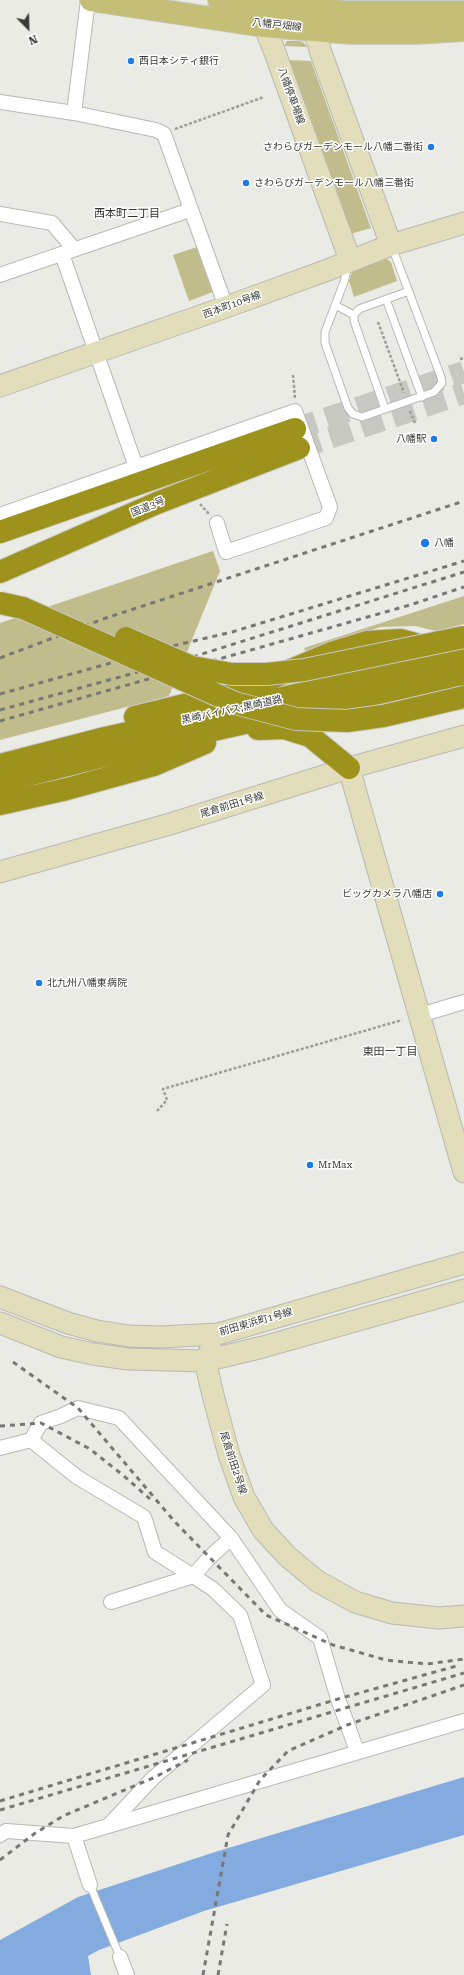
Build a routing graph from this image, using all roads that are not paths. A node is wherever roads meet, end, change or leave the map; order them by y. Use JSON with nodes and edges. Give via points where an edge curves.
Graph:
{"nodes":[{"id":1,"x":89,"y":0,"type":"edge"},
{"id":2,"x":219,"y":0,"type":"edge"},
{"id":3,"x":253,"y":1,"type":"edge"},
{"id":4,"x":308,"y":12,"type":"edge"},
{"id":5,"x":464,"y":12,"type":"edge"},
{"id":6,"x":264,"y":26,"type":"junction"},
{"id":7,"x":464,"y":30,"type":"edge"},
{"id":8,"x":0,"y":102,"type":"edge"},
{"id":9,"x":74,"y":113,"type":"junction"},
{"id":10,"x":190,"y":210,"type":"junction"},
{"id":11,"x":0,"y":214,"type":"edge"},
{"id":12,"x":464,"y":223,"type":"edge"},
{"id":13,"x":391,"y":245,"type":"junction"},
{"id":14,"x":68,"y":252,"type":"junction"},
{"id":15,"x":350,"y":260,"type":"junction"},
{"id":16,"x":0,"y":275,"type":"edge"},
{"id":17,"x":409,"y":291,"type":"junction"},
{"id":18,"x":386,"y":299,"type":"junction"},
{"id":19,"x":335,"y":305,"type":"junction"},
{"id":20,"x":226,"y":307,"type":"junction"},
{"id":21,"x":354,"y":315,"type":"junction"},
{"id":22,"x":96,"y":354,"type":"junction"},
{"id":23,"x":0,"y":386,"type":"edge"},
{"id":24,"x":422,"y":397,"type":"junction"},
{"id":25,"x":385,"y":409,"type":"junction"},
{"id":26,"x":297,"y":430,"type":"junction"},
{"id":27,"x":136,"y":467,"type":"junction"},
{"id":28,"x":0,"y":515,"type":"edge"},
{"id":29,"x":217,"y":523,"type":"road end"},
{"id":30,"x":0,"y":532,"type":"edge"},
{"id":31,"x":0,"y":572,"type":"edge"},
{"id":32,"x":0,"y":589,"type":"edge"},
{"id":33,"x":0,"y":603,"type":"edge"},
{"id":34,"x":464,"y":637,"type":"edge"},
{"id":35,"x":442,"y":651,"type":"dead end"},
{"id":36,"x":464,"y":657,"type":"edge"},
{"id":37,"x":464,"y":674,"type":"edge"},
{"id":38,"x":464,"y":697,"type":"edge"},
{"id":39,"x":464,"y":736,"type":"edge"},
{"id":40,"x":0,"y":758,"type":"edge"},
{"id":41,"x":0,"y":765,"type":"edge"},
{"id":42,"x":349,"y":768,"type":"junction"},
{"id":43,"x":0,"y":782,"type":"edge"},
{"id":44,"x":0,"y":804,"type":"edge"},
{"id":45,"x":0,"y":872,"type":"edge"},
{"id":46,"x":464,"y":1002,"type":"edge"},
{"id":47,"x":420,"y":1015,"type":"junction"},
{"id":48,"x":464,"y":1172,"type":"edge"},
{"id":49,"x":464,"y":1263,"type":"edge"},
{"id":50,"x":464,"y":1290,"type":"edge"},
{"id":51,"x":0,"y":1297,"type":"edge"},
{"id":52,"x":0,"y":1323,"type":"edge"},
{"id":53,"x":218,"y":1334,"type":"junction"},
{"id":54,"x":205,"y":1361,"type":"junction"},
{"id":55,"x":31,"y":1440,"type":"junction"},
{"id":56,"x":0,"y":1448,"type":"edge"},
{"id":57,"x":231,"y":1538,"type":"junction"},
{"id":58,"x":193,"y":1576,"type":"junction"},
{"id":59,"x":111,"y":1602,"type":"dead end"},
{"id":60,"x":464,"y":1616,"type":"edge"},
{"id":61,"x":464,"y":1721,"type":"edge"},
{"id":62,"x":357,"y":1752,"type":"junction"},
{"id":63,"x":108,"y":1826,"type":"junction"},
{"id":64,"x":2,"y":1833,"type":"edge"},
{"id":65,"x":74,"y":1836,"type":"junction"},
{"id":66,"x":90,"y":1885,"type":"joint"},
{"id":67,"x":120,"y":1957,"type":"joint"},
{"id":68,"x":127,"y":1975,"type":"edge"}],
"edges":[{"from":1,"to":6,"type":"main road","name":"八幡戸畑線"},
{"from":1,"to":9,"type":"street"},
{"from":2,"to":3,"type":"main road","name":"八幡戸畑線"},
{"from":3,"to":4,"type":"main road","name":"八幡戸畑線"},
{"from":3,"to":6,"type":"street","name":"八幡停車場線"},
{"from":4,"to":5,"type":"main road","name":"八幡戸畑線"},
{"from":4,"to":6,"type":"main road","name":"八幡戸畑線"},
{"from":4,"to":7,"type":"main road","name":"八幡戸畑線","via":[[352,33]]},
{"from":4,"to":13,"type":"street"},
{"from":6,"to":15,"type":"street","name":"八幡停車場線"},
{"from":8,"to":9,"type":"street"},
{"from":9,"to":10,"type":"street","via":[[156,130],[164,134]]},
{"from":10,"to":14,"type":"street"},
{"from":10,"to":20,"type":"street"},
{"from":11,"to":14,"type":"street","via":[[52,223]]},
{"from":12,"to":13,"type":"street","name":"西本町10号線"},
{"from":13,"to":15,"type":"street","name":"西本町10号線"},
{"from":13,"to":17,"type":"lane"},
{"from":14,"to":16,"type":"street"},
{"from":14,"to":22,"type":"street"},
{"from":15,"to":19,"type":"lane"},
{"from":15,"to":20,"type":"street","name":"西本町10号線"},
{"from":17,"to":18,"type":"lane"},
{"from":17,"to":24,"type":"lane","via":[[441,376],[440,386]]},
{"from":18,"to":21,"type":"lane","via":[[359,309]]},
{"from":18,"to":24,"type":"lane"},
{"from":19,"to":21,"type":"lane"},
{"from":19,"to":25,"type":"lane","via":[[325,332],[325,343],[348,408],[353,414],[362,417]]},
{"from":20,"to":22,"type":"street","name":"西本町10号線"},
{"from":21,"to":25,"type":"lane"},
{"from":22,"to":23,"type":"street","name":"西本町10号線"},
{"from":22,"to":27,"type":"street"},
{"from":24,"to":25,"type":"lane"},
{"from":26,"to":27,"type":"street"},
{"from":26,"to":29,"type":"street","via":[[330,507],[326,518],[226,552]]},
{"from":26,"to":30,"type":"highway"},
{"from":26,"to":31,"type":"highway","name":"国道3号","via":[[150,506]]},
{"from":27,"to":28,"type":"street"},
{"from":32,"to":34,"type":"highway","bridge":true,"via":[[46,603],[192,667],[232,674],[304,670]]},
{"from":33,"to":38,"type":"highway","bridge":true,"via":[[23,608],[235,703],[296,720],[347,721],[390,715]]},
{"from":35,"to":40,"type":"highway","via":[[401,640],[367,642],[331,653],[258,684],[31,746]]},
{"from":36,"to":41,"type":"highway","name":"黒崎バイパス;黒崎道路"},
{"from":37,"to":43,"type":"highway","name":"黒崎バイパス;黒崎道路","via":[[151,744]]},
{"from":39,"to":42,"type":"street","name":"尾倉前田1号線"},
{"from":42,"to":44,"type":"highway","via":[[310,736],[284,728],[255,729],[222,736],[132,771]]},
{"from":42,"to":45,"type":"street","name":"尾倉前田1号線","via":[[170,824]]},
{"from":42,"to":47,"type":"street"},
{"from":46,"to":47,"type":"street"},
{"from":47,"to":48,"type":"street"},
{"from":49,"to":53,"type":"street","name":"前田東浜町1号線"},
{"from":50,"to":54,"type":"street"},
{"from":51,"to":53,"type":"street","name":"前田東浜町1号線","via":[[68,1323],[97,1331],[160,1337]]},
{"from":52,"to":54,"type":"street","via":[[62,1347],[93,1354],[128,1359]]},
{"from":53,"to":54,"type":"street"},
{"from":54,"to":60,"type":"street","name":"尾倉前田2号線","via":[[228,1454],[244,1497],[263,1530],[287,1556],[317,1581],[355,1602],[392,1613],[439,1618]]},
{"from":55,"to":56,"type":"street"},
{"from":55,"to":57,"type":"street","via":[[41,1423],[78,1408],[119,1418]]},
{"from":55,"to":58,"type":"street","via":[[77,1477],[144,1517],[154,1552]]},
{"from":57,"to":58,"type":"street"},
{"from":57,"to":62,"type":"street","via":[[280,1610],[320,1638]]},
{"from":58,"to":59,"type":"street"},
{"from":58,"to":63,"type":"street","via":[[213,1589],[240,1615],[263,1685],[153,1778]]},
{"from":61,"to":62,"type":"street"},
{"from":62,"to":63,"type":"street"},
{"from":63,"to":65,"type":"street"},
{"from":64,"to":65,"type":"street"},
{"from":65,"to":66,"type":"street"},
{"from":66,"to":67,"type":"lane"},
{"from":67,"to":68,"type":"street"}]}
